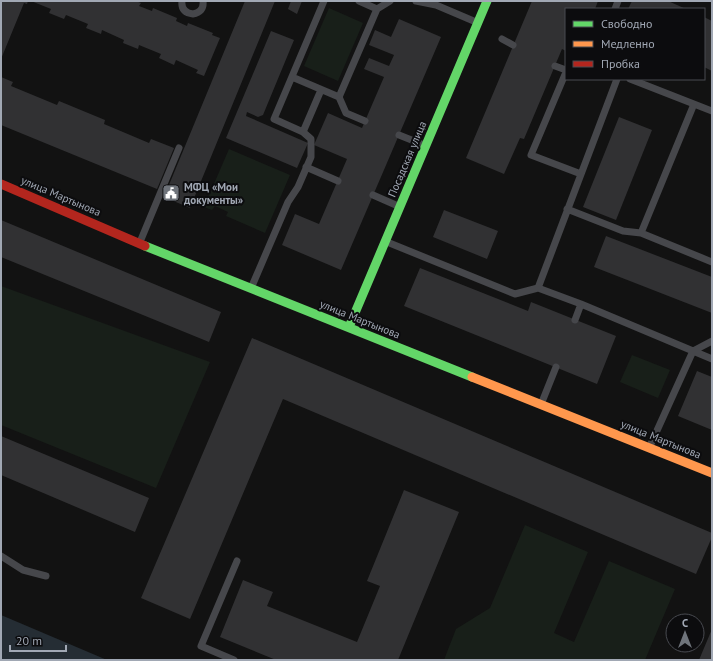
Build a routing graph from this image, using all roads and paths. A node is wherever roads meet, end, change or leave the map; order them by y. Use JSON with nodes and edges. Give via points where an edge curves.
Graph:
{"nodes":[{"id":1,"x":182,"y":1,"type":"edge"},
{"id":2,"x":204,"y":1,"type":"edge"},
{"id":3,"x":324,"y":1,"type":"edge"},
{"id":4,"x":359,"y":1,"type":"edge"},
{"id":5,"x":390,"y":1,"type":"edge"},
{"id":6,"x":416,"y":1,"type":"edge"},
{"id":7,"x":487,"y":1,"type":"edge"},
{"id":8,"x":377,"y":8,"type":"junction"},
{"id":9,"x":478,"y":23,"type":"junction"},
{"id":10,"x":502,"y":39,"type":"dead end"},
{"id":11,"x":513,"y":46,"type":"dead end"},
{"id":12,"x":555,"y":66,"type":"dead end"},
{"id":13,"x":565,"y":71,"type":"edge"},
{"id":14,"x":565,"y":73,"type":"edge"},
{"id":15,"x":292,"y":77,"type":"junction"},
{"id":16,"x":616,"y":80,"type":"edge"},
{"id":17,"x":633,"y":80,"type":"edge"},
{"id":18,"x":321,"y":90,"type":"junction"},
{"id":19,"x":339,"y":97,"type":"junction"},
{"id":20,"x":694,"y":104,"type":"junction"},
{"id":21,"x":712,"y":111,"type":"edge"},
{"id":22,"x":365,"y":121,"type":"dead end"},
{"id":23,"x":303,"y":132,"type":"junction"},
{"id":24,"x":398,"y":135,"type":"dead end"},
{"id":25,"x":426,"y":146,"type":"junction"},
{"id":26,"x":179,"y":148,"type":"dead end"},
{"id":27,"x":306,"y":167,"type":"junction"},
{"id":28,"x":580,"y":174,"type":"junction"},
{"id":29,"x":338,"y":181,"type":"dead end"},
{"id":30,"x":1,"y":184,"type":"edge"},
{"id":31,"x":373,"y":196,"type":"dead end"},
{"id":32,"x":400,"y":207,"type":"junction"},
{"id":33,"x":567,"y":209,"type":"junction"},
{"id":34,"x":641,"y":233,"type":"junction"},
{"id":35,"x":385,"y":241,"type":"junction"},
{"id":36,"x":139,"y":243,"type":"junction"},
{"id":37,"x":712,"y":262,"type":"edge"},
{"id":38,"x":251,"y":288,"type":"junction"},
{"id":39,"x":538,"y":288,"type":"junction"},
{"id":40,"x":582,"y":304,"type":"junction"},
{"id":41,"x":575,"y":320,"type":"dead end"},
{"id":42,"x":349,"y":327,"type":"junction"},
{"id":43,"x":712,"y":341,"type":"edge"},
{"id":44,"x":693,"y":351,"type":"junction"},
{"id":45,"x":712,"y":360,"type":"edge"},
{"id":46,"x":556,"y":367,"type":"dead end"},
{"id":47,"x":541,"y":404,"type":"junction"},
{"id":48,"x":649,"y":448,"type":"junction"},
{"id":49,"x":712,"y":473,"type":"edge"},
{"id":50,"x":1,"y":556,"type":"edge"},
{"id":51,"x":237,"y":561,"type":"dead end"},
{"id":52,"x":46,"y":576,"type":"dead end"},
{"id":53,"x":234,"y":660,"type":"edge"}],
"edges":[{"from":1,"to":2,"type":"lane","via":[[184,11],[192,14],[200,11]]},
{"from":3,"to":15,"type":"lane"},
{"from":4,"to":8,"type":"lane"},
{"from":5,"to":8,"type":"lane"},
{"from":6,"to":9,"type":"lane","via":[[436,5]]},
{"from":7,"to":9,"type":"main road","name":"Посадская улица"},
{"from":8,"to":19,"type":"lane"},
{"from":9,"to":25,"type":"main road","name":"Посадская улица"},
{"from":10,"to":11,"type":"lane"},
{"from":12,"to":13,"type":"lane"},
{"from":14,"to":28,"type":"lane","via":[[531,155]]},
{"from":15,"to":18,"type":"lane"},
{"from":15,"to":23,"type":"lane","via":[[274,119]]},
{"from":16,"to":28,"type":"lane"},
{"from":17,"to":20,"type":"lane"},
{"from":18,"to":19,"type":"lane"},
{"from":18,"to":23,"type":"lane"},
{"from":19,"to":22,"type":"lane","via":[[346,113]]},
{"from":20,"to":21,"type":"lane"},
{"from":20,"to":34,"type":"lane"},
{"from":23,"to":27,"type":"lane","via":[[311,139],[311,157]]},
{"from":24,"to":25,"type":"lane"},
{"from":25,"to":32,"type":"main road","name":"Посадская улица"},
{"from":26,"to":36,"type":"lane"},
{"from":27,"to":29,"type":"lane"},
{"from":27,"to":38,"type":"lane"},
{"from":28,"to":33,"type":"lane"},
{"from":30,"to":36,"type":"main road","name":"улица Мартынова"},
{"from":31,"to":32,"type":"lane"},
{"from":32,"to":35,"type":"main road","name":"Посадская улица"},
{"from":33,"to":34,"type":"lane","via":[[623,231]]},
{"from":33,"to":39,"type":"lane"},
{"from":34,"to":37,"type":"lane"},
{"from":35,"to":39,"type":"lane","via":[[515,294]]},
{"from":35,"to":42,"type":"main road","name":"Посадская улица"},
{"from":36,"to":38,"type":"main road","name":"улица Мартынова"},
{"from":38,"to":42,"type":"main road","name":"улица Мартынова"},
{"from":39,"to":40,"type":"lane"},
{"from":40,"to":41,"type":"lane"},
{"from":40,"to":44,"type":"lane"},
{"from":42,"to":47,"type":"main road","name":"улица Мартынова"},
{"from":43,"to":44,"type":"lane"},
{"from":44,"to":45,"type":"lane"},
{"from":44,"to":48,"type":"lane"},
{"from":46,"to":47,"type":"lane"},
{"from":47,"to":48,"type":"main road","name":"улица Мартынова"},
{"from":48,"to":49,"type":"main road","name":"улица Мартынова"},
{"from":50,"to":52,"type":"lane","via":[[23,570]]},
{"from":51,"to":53,"type":"lane","via":[[201,646]]}]}
